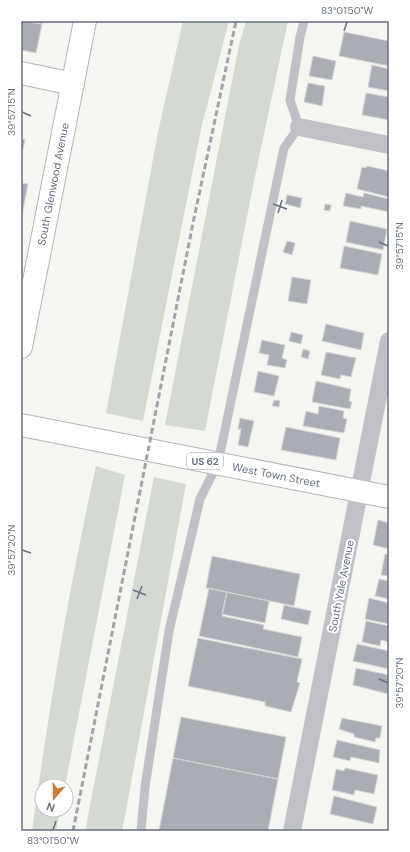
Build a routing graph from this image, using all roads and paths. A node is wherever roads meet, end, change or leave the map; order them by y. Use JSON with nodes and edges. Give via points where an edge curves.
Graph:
{"nodes":[{"id":1,"x":85,"y":21,"type":"edge"},
{"id":2,"x":304,"y":21,"type":"edge"},
{"id":3,"x":21,"y":73,"type":"edge"},
{"id":4,"x":73,"y":84,"type":"junction"},
{"id":5,"x":299,"y":127,"type":"junction"},
{"id":6,"x":389,"y":145,"type":"edge"},
{"id":7,"x":389,"y":341,"type":"edge"},
{"id":8,"x":21,"y":347,"type":"edge"},
{"id":9,"x":21,"y":425,"type":"edge"},
{"id":10,"x":218,"y":463,"type":"junction"},
{"id":11,"x":359,"y":491,"type":"junction"},
{"id":12,"x":389,"y":497,"type":"edge"},
{"id":13,"x":141,"y":831,"type":"edge"},
{"id":14,"x":292,"y":831,"type":"edge"}],
"edges":[{"from":1,"to":4,"type":"street","name":"South Glenwood Avenue"},
{"from":2,"to":5,"type":"lane","via":[[290,100]]},
{"from":3,"to":4,"type":"street"},
{"from":4,"to":8,"type":"street","name":"South Glenwood Avenue"},
{"from":5,"to":6,"type":"street"},
{"from":5,"to":10,"type":"lane","via":[[284,148]]},
{"from":7,"to":11,"type":"street","name":"South Yale Avenue"},
{"from":9,"to":10,"type":"street","name":"West Town Street","number":"US 62"},
{"from":10,"to":11,"type":"street","name":"West Town Street","number":"US 62"},
{"from":10,"to":13,"type":"lane","via":[[200,499],[169,631],[145,787]]},
{"from":11,"to":12,"type":"street","name":"West Town Street","number":"US 62"},
{"from":11,"to":14,"type":"street","name":"South Yale Avenue"}]}
